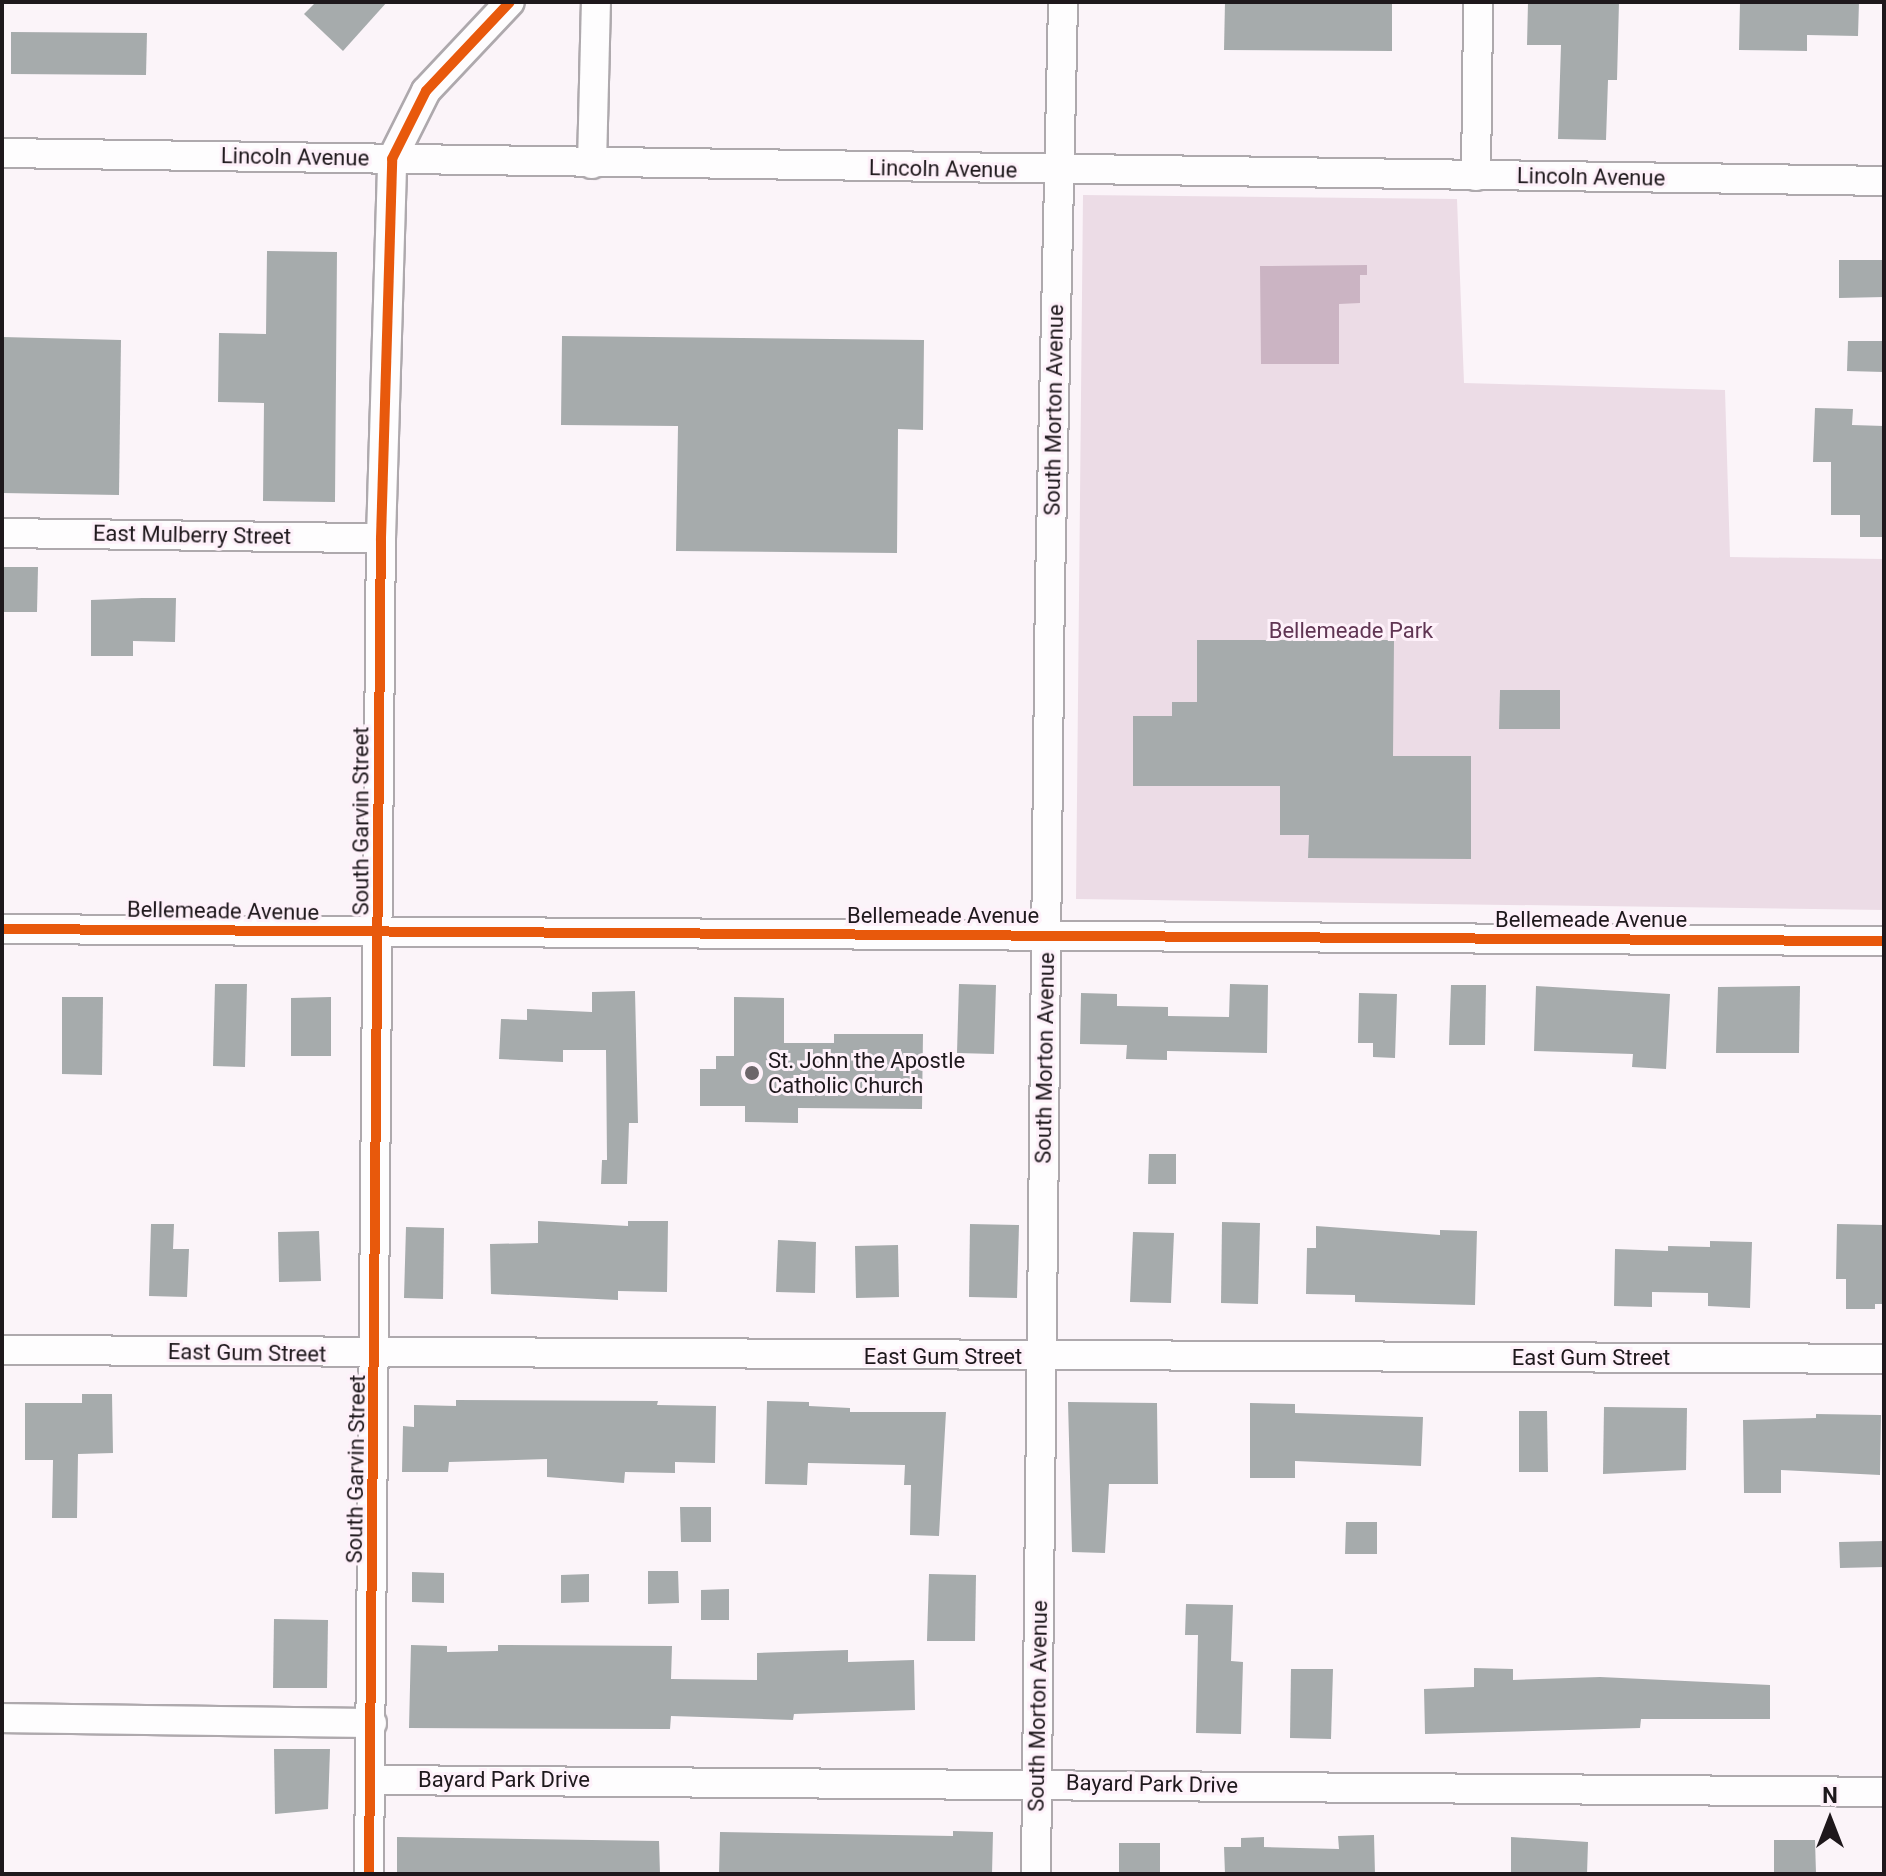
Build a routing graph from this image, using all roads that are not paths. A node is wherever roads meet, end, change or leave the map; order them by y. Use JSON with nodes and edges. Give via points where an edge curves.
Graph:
{"nodes":[{"id":1,"x":510,"y":2,"type":"edge"},
{"id":2,"x":596,"y":2,"type":"edge"},
{"id":3,"x":1063,"y":2,"type":"edge"},
{"id":4,"x":1478,"y":2,"type":"edge"},
{"id":5,"x":2,"y":153,"type":"edge"},
{"id":6,"x":392,"y":159,"type":"junction"},
{"id":7,"x":592,"y":164,"type":"junction"},
{"id":8,"x":1059,"y":171,"type":"junction"},
{"id":9,"x":1476,"y":176,"type":"junction"},
{"id":10,"x":1884,"y":181,"type":"edge"},
{"id":11,"x":2,"y":533,"type":"edge"},
{"id":12,"x":381,"y":538,"type":"junction"},
{"id":13,"x":2,"y":929,"type":"edge"},
{"id":14,"x":381,"y":932,"type":"junction"},
{"id":15,"x":1047,"y":937,"type":"junction"},
{"id":16,"x":1884,"y":941,"type":"edge"},
{"id":17,"x":2,"y":1350,"type":"edge"},
{"id":18,"x":378,"y":1354,"type":"junction"},
{"id":19,"x":1043,"y":1357,"type":"junction"},
{"id":20,"x":1884,"y":1359,"type":"edge"},
{"id":21,"x":2,"y":1718,"type":"edge"},
{"id":22,"x":372,"y":1723,"type":"junction"},
{"id":23,"x":372,"y":1780,"type":"junction"},
{"id":24,"x":1037,"y":1783,"type":"junction"},
{"id":25,"x":1884,"y":1792,"type":"edge"},
{"id":26,"x":369,"y":1874,"type":"edge"},
{"id":27,"x":1036,"y":1874,"type":"edge"}],
"edges":[{"from":1,"to":6,"type":"street","name":"South Garvin Street","via":[[426,91]]},
{"from":2,"to":7,"type":"street"},
{"from":3,"to":8,"type":"street","name":"South Morton Avenue"},
{"from":4,"to":9,"type":"street"},
{"from":5,"to":6,"type":"street","name":"Lincoln Avenue"},
{"from":6,"to":7,"type":"street","name":"Lincoln Avenue"},
{"from":6,"to":12,"type":"street","name":"South Garvin Street"},
{"from":7,"to":8,"type":"street","name":"Lincoln Avenue"},
{"from":8,"to":9,"type":"street","name":"Lincoln Avenue"},
{"from":8,"to":15,"type":"street","name":"South Morton Avenue"},
{"from":9,"to":10,"type":"street","name":"Lincoln Avenue"},
{"from":11,"to":12,"type":"street","name":"East Mulberry Street"},
{"from":12,"to":14,"type":"street","name":"South Garvin Street"},
{"from":13,"to":14,"type":"street","name":"Bellemeade Avenue"},
{"from":14,"to":15,"type":"street","name":"Bellemeade Avenue"},
{"from":14,"to":18,"type":"street","name":"South Garvin Street"},
{"from":15,"to":16,"type":"street","name":"Bellemeade Avenue"},
{"from":15,"to":19,"type":"street","name":"South Morton Avenue"},
{"from":17,"to":18,"type":"street","name":"East Gum Street"},
{"from":18,"to":19,"type":"street","name":"East Gum Street"},
{"from":18,"to":22,"type":"street","name":"South Garvin Street"},
{"from":19,"to":20,"type":"street","name":"East Gum Street"},
{"from":19,"to":24,"type":"street","name":"South Morton Avenue"},
{"from":21,"to":22,"type":"street"},
{"from":22,"to":23,"type":"street","name":"South Garvin Street"},
{"from":23,"to":24,"type":"street","name":"Bayard Park Drive"},
{"from":23,"to":26,"type":"street","name":"South Garvin Street"},
{"from":24,"to":25,"type":"street","name":"Bayard Park Drive"},
{"from":24,"to":27,"type":"street","name":"South Morton Avenue"}]}
